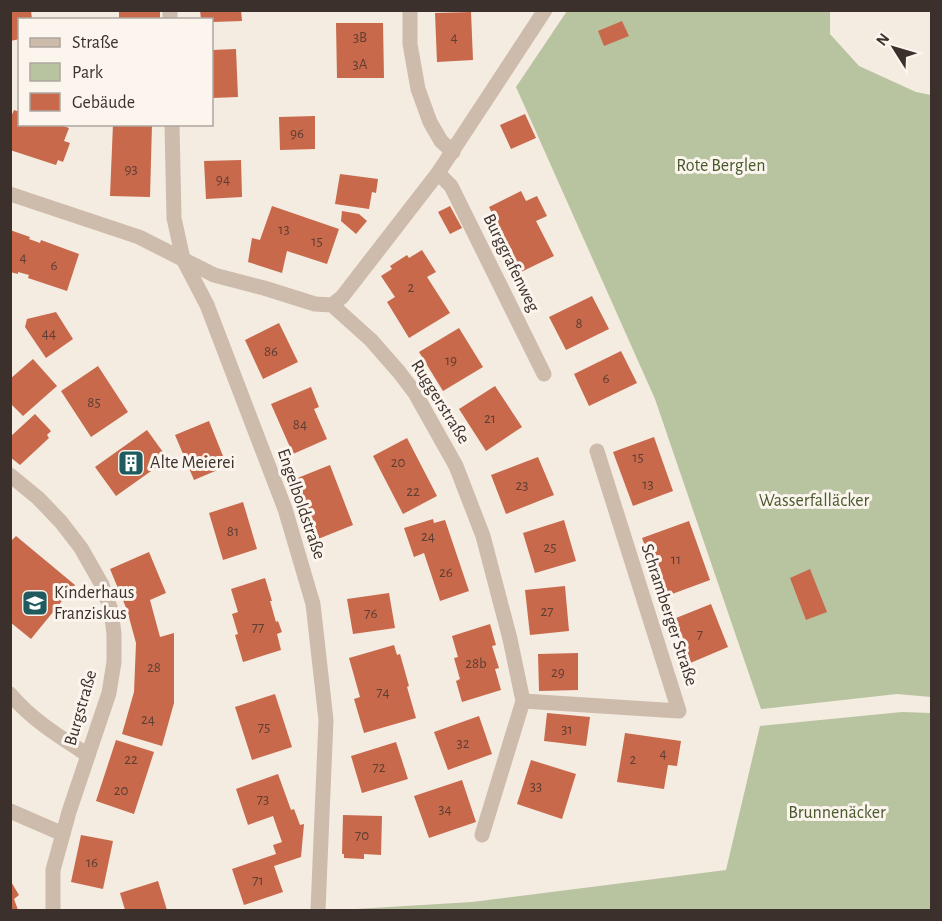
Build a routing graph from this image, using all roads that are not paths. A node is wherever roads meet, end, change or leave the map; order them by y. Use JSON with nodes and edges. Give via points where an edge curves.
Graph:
{"nodes":[{"id":1,"x":410,"y":10,"type":"edge"},
{"id":2,"x":545,"y":10,"type":"edge"},
{"id":3,"x":172,"y":126,"type":"edge"},
{"id":4,"x":453,"y":152,"type":"junction"},
{"id":5,"x":438,"y":173,"type":"junction"},
{"id":6,"x":10,"y":194,"type":"edge"},
{"id":7,"x":183,"y":259,"type":"junction"},
{"id":8,"x":332,"y":305,"type":"junction"},
{"id":9,"x":544,"y":374,"type":"dead end"},
{"id":10,"x":597,"y":451,"type":"dead end"},
{"id":11,"x":10,"y":476,"type":"edge"},
{"id":12,"x":10,"y":694,"type":"edge"},
{"id":13,"x":523,"y":702,"type":"junction"},
{"id":14,"x":88,"y":755,"type":"junction"},
{"id":15,"x":10,"y":811,"type":"edge"},
{"id":16,"x":63,"y":834,"type":"junction"},
{"id":17,"x":482,"y":835,"type":"dead end"},
{"id":18,"x":53,"y":910,"type":"edge"},
{"id":19,"x":318,"y":910,"type":"edge"}],
"edges":[{"from":1,"to":4,"type":"street","via":[[410,44],[418,89],[430,122]]},
{"from":2,"to":4,"type":"street"},
{"from":3,"to":7,"type":"street","name":"Engelboldstraße","via":[[174,218]]},
{"from":4,"to":5,"type":"street"},
{"from":5,"to":8,"type":"street"},
{"from":5,"to":9,"type":"street","name":"Burggrafenweg","via":[[451,186]]},
{"from":6,"to":7,"type":"street","via":[[139,237]]},
{"from":7,"to":8,"type":"street","via":[[214,275],[315,304]]},
{"from":7,"to":19,"type":"street","name":"Engelboldstraße","via":[[207,305],[281,498],[313,604],[326,720]]},
{"from":8,"to":13,"type":"street","name":"Ruggerstraße","via":[[371,340],[405,379],[456,466],[483,536]]},
{"from":10,"to":13,"type":"street","name":"Schramberger Straße","via":[[679,711]]},
{"from":11,"to":14,"type":"street","name":"Burgstraße","via":[[61,522],[102,585],[111,610],[114,662],[109,693]]},
{"from":12,"to":14,"type":"street","via":[[43,726]]},
{"from":13,"to":17,"type":"street","name":"Ruggerstraße"},
{"from":14,"to":16,"type":"street","name":"Burgstraße"},
{"from":15,"to":16,"type":"street"},
{"from":16,"to":18,"type":"street","name":"Burgstraße","via":[[52,870]]}]}
